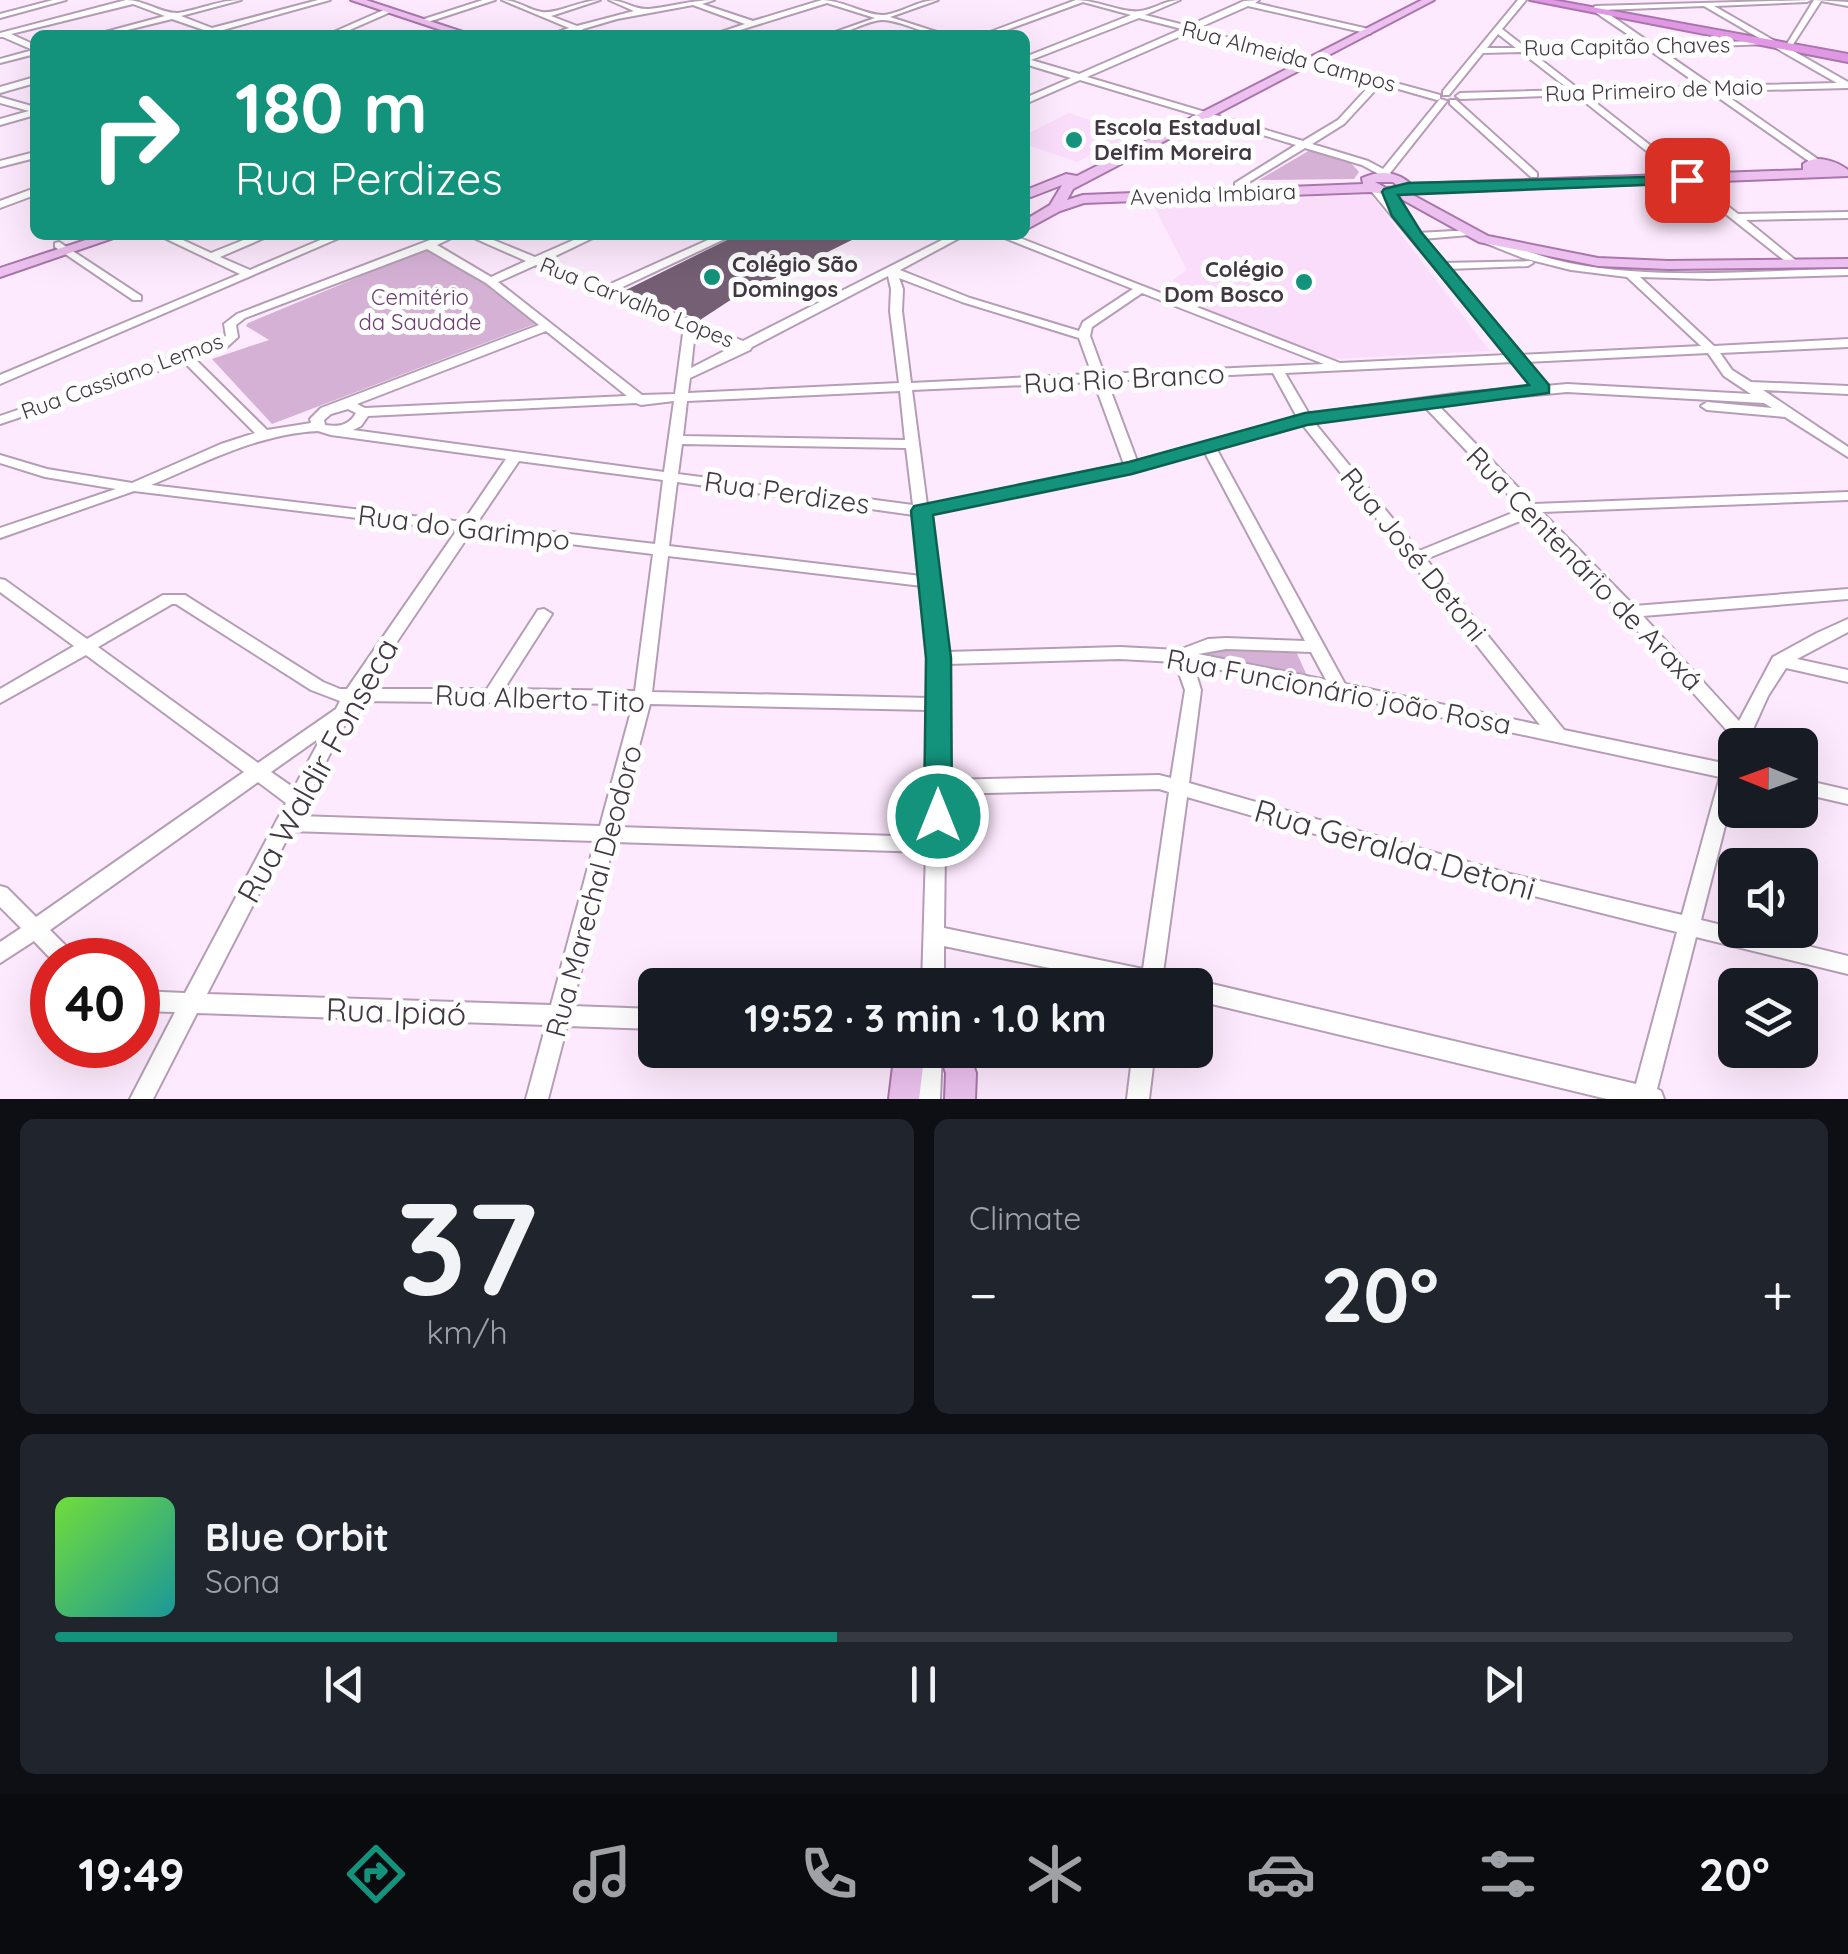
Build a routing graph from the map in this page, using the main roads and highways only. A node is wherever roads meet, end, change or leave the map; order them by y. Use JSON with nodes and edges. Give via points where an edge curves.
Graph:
{"nodes":[{"id":1,"x":356,"y":0,"type":"edge"},
{"id":2,"x":1418,"y":0,"type":"edge"},
{"id":3,"x":1429,"y":0,"type":"edge"},
{"id":4,"x":1535,"y":0,"type":"edge"},
{"id":5,"x":1552,"y":0,"type":"edge"},
{"id":6,"x":1596,"y":10,"type":"junction"},
{"id":7,"x":451,"y":30,"type":"edge"},
{"id":8,"x":1366,"y":31,"type":"junction"},
{"id":9,"x":1848,"y":57,"type":"edge"},
{"id":10,"x":1200,"y":114,"type":"junction"},
{"id":11,"x":1843,"y":172,"type":"edge"},
{"id":12,"x":1682,"y":176,"type":"junction"},
{"id":13,"x":1387,"y":185,"type":"junction"},
{"id":14,"x":1031,"y":190,"type":"edge"},
{"id":15,"x":1064,"y":191,"type":"junction"},
{"id":16,"x":1139,"y":193,"type":"junction"},
{"id":17,"x":1056,"y":208,"type":"junction"},
{"id":18,"x":1436,"y":212,"type":"junction"},
{"id":19,"x":1030,"y":223,"type":"edge"},
{"id":20,"x":80,"y":240,"type":"edge"},
{"id":21,"x":94,"y":240,"type":"edge"},
{"id":22,"x":1527,"y":247,"type":"junction"},
{"id":23,"x":63,"y":248,"type":"junction"},
{"id":24,"x":1848,"y":263,"type":"edge"},
{"id":25,"x":0,"y":270,"type":"edge"},
{"id":26,"x":923,"y":1068,"type":"edge"},
{"id":27,"x":953,"y":1068,"type":"edge"},
{"id":28,"x":904,"y":1099,"type":"edge"},
{"id":29,"x":960,"y":1099,"type":"edge"}],
"edges":[{"from":1,"to":7,"type":"main road"},
{"from":2,"to":8,"type":"main road"},
{"from":3,"to":8,"type":"main road"},
{"from":4,"to":6,"type":"highway"},
{"from":5,"to":6,"type":"highway"},
{"from":6,"to":9,"type":"highway"},
{"from":8,"to":10,"type":"main road"},
{"from":10,"to":14,"type":"main road"},
{"from":10,"to":15,"type":"main road"},
{"from":11,"to":12,"type":"main road","name":"Avenida Imbiara","via":[[1814,167]]},
{"from":12,"to":13,"type":"main road","name":"Avenida Imbiara"},
{"from":12,"to":13,"type":"main road","name":"Avenida Imbiara","via":[[1534,175]]},
{"from":13,"to":16,"type":"main road","name":"Avenida Imbiara"},
{"from":13,"to":16,"type":"main road","name":"Avenida Imbiara"},
{"from":13,"to":18,"type":"main road"},
{"from":14,"to":15,"type":"main road","name":"Avenida Imbiara"},
{"from":14,"to":17,"type":"main road"},
{"from":15,"to":16,"type":"main road","name":"Avenida Imbiara"},
{"from":15,"to":17,"type":"main road"},
{"from":16,"to":17,"type":"main road","name":"Avenida Imbiara"},
{"from":17,"to":19,"type":"main road","name":"Avenida Imbiara"},
{"from":18,"to":22,"type":"main road"},
{"from":18,"to":22,"type":"main road","via":[[1484,239]]},
{"from":20,"to":23,"type":"main road"},
{"from":21,"to":23,"type":"main road"},
{"from":22,"to":24,"type":"main road","via":[[1630,265]]},
{"from":23,"to":25,"type":"main road"},
{"from":26,"to":28,"type":"main road"},
{"from":27,"to":29,"type":"main road","via":[[961,1073]]}]}
